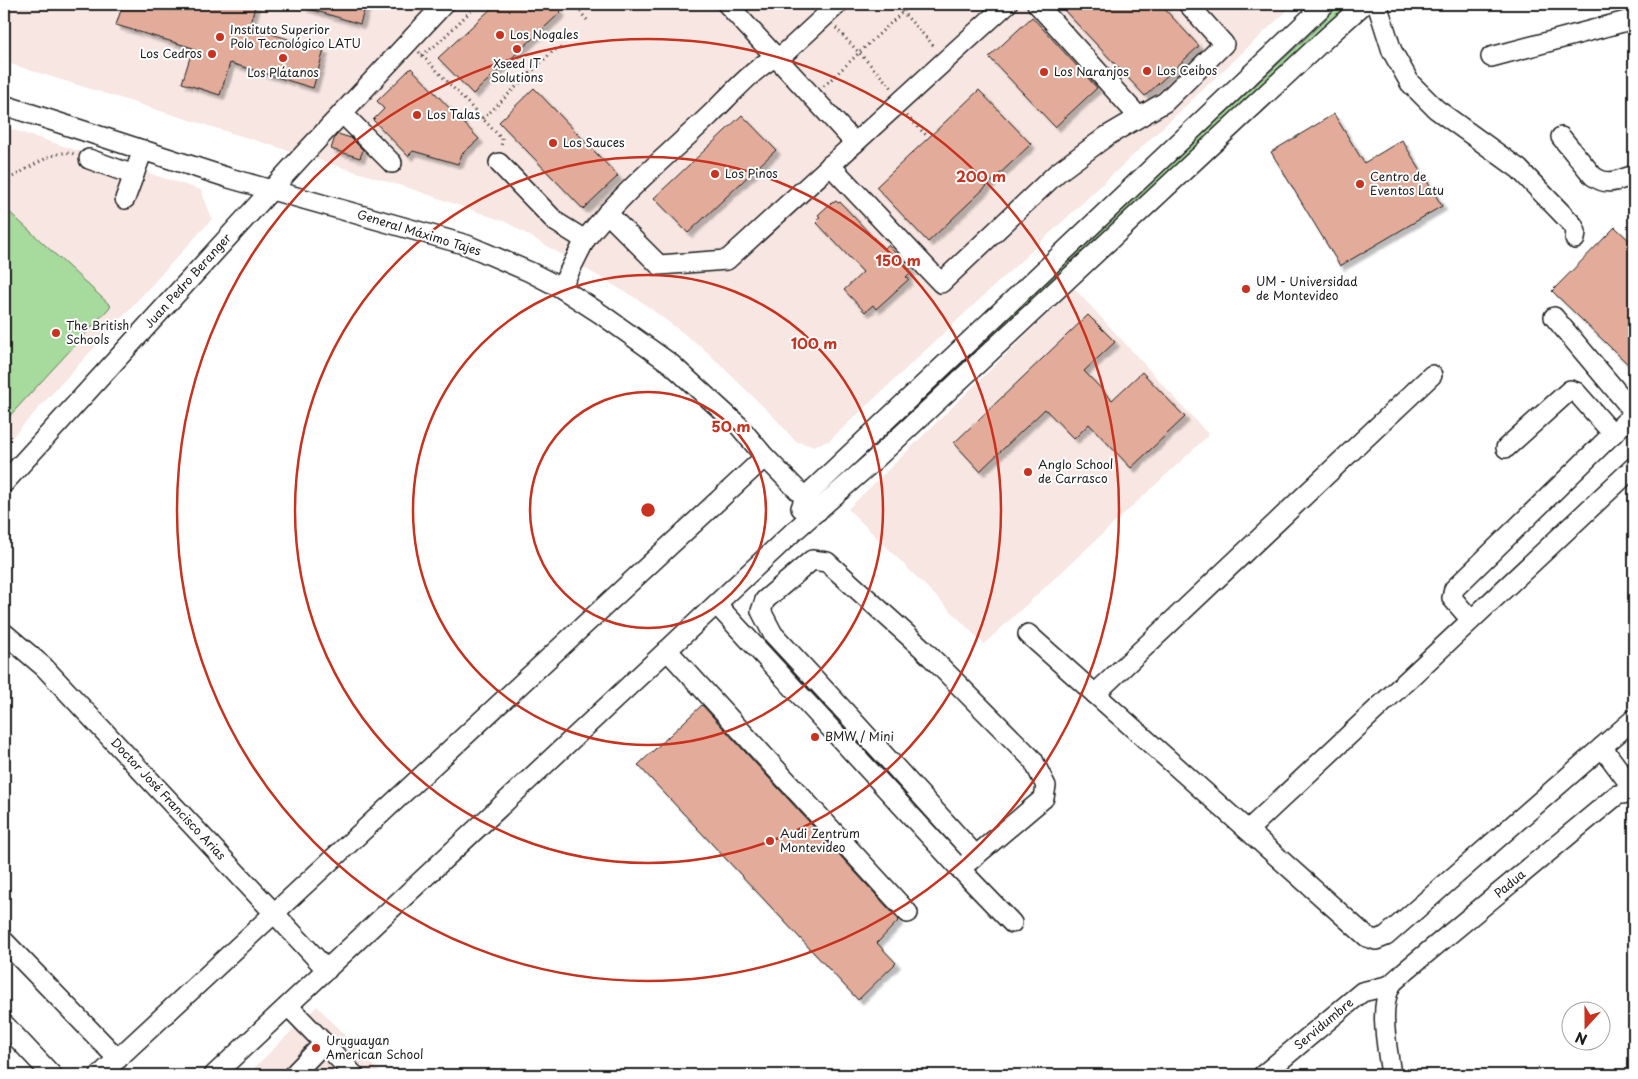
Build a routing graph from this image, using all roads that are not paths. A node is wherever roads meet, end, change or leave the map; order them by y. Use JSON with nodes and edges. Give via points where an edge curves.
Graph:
{"nodes":[{"id":1,"x":444,"y":4,"type":"edge"},
{"id":2,"x":727,"y":4,"type":"edge"},
{"id":3,"x":1007,"y":4,"type":"edge"},
{"id":4,"x":1037,"y":4,"type":"edge"},
{"id":5,"x":1188,"y":4,"type":"edge"},
{"id":6,"x":1325,"y":4,"type":"edge"},
{"id":7,"x":1364,"y":4,"type":"edge"},
{"id":8,"x":1378,"y":4,"type":"edge"},
{"id":9,"x":831,"y":10,"type":"edge"},
{"id":10,"x":1634,"y":19,"type":"edge"},
{"id":11,"x":775,"y":56,"type":"junction"},
{"id":12,"x":1491,"y":57,"type":"dead end"},
{"id":13,"x":4,"y":105,"type":"edge"},
{"id":14,"x":342,"y":113,"type":"junction"},
{"id":15,"x":1139,"y":117,"type":"junction"},
{"id":16,"x":1561,"y":137,"type":"dead end"},
{"id":17,"x":854,"y":143,"type":"junction"},
{"id":18,"x":143,"y":150,"type":"junction"},
{"id":19,"x":89,"y":159,"type":"road end"},
{"id":20,"x":392,"y":163,"type":"dead end"},
{"id":21,"x":499,"y":163,"type":"road end"},
{"id":22,"x":830,"y":165,"type":"junction"},
{"id":23,"x":134,"y":174,"type":"junction"},
{"id":24,"x":1634,"y":175,"type":"edge"},
{"id":25,"x":272,"y":190,"type":"junction"},
{"id":26,"x":125,"y":199,"type":"dead end"},
{"id":27,"x":607,"y":213,"type":"junction"},
{"id":28,"x":1575,"y":239,"type":"dead end"},
{"id":29,"x":585,"y":240,"type":"junction"},
{"id":30,"x":561,"y":288,"type":"junction"},
{"id":31,"x":1554,"y":317,"type":"dead end"},
{"id":32,"x":1432,"y":375,"type":"dead end"},
{"id":33,"x":1634,"y":412,"type":"edge"},
{"id":34,"x":1613,"y":434,"type":"junction"},
{"id":35,"x":1506,"y":448,"type":"dead end"},
{"id":36,"x":765,"y":457,"type":"junction"},
{"id":37,"x":1634,"y":467,"type":"edge"},
{"id":38,"x":4,"y":483,"type":"edge"},
{"id":39,"x":805,"y":497,"type":"junction"},
{"id":40,"x":818,"y":511,"type":"junction"},
{"id":41,"x":792,"y":533,"type":"junction"},
{"id":42,"x":716,"y":605,"type":"junction"},
{"id":43,"x":1472,"y":620,"type":"junction"},
{"id":44,"x":4,"y":633,"type":"edge"},
{"id":45,"x":1028,"y":634,"type":"dead end"},
{"id":46,"x":667,"y":650,"type":"junction"},
{"id":47,"x":1095,"y":694,"type":"junction"},
{"id":48,"x":848,"y":714,"type":"junction"},
{"id":49,"x":1634,"y":719,"type":"edge"},
{"id":50,"x":833,"y":730,"type":"junction"},
{"id":51,"x":1602,"y":747,"type":"junction"},
{"id":52,"x":1634,"y":791,"type":"edge"},
{"id":53,"x":1248,"y":830,"type":"junction"},
{"id":54,"x":976,"y":856,"type":"junction"},
{"id":55,"x":960,"y":869,"type":"junction"},
{"id":56,"x":908,"y":913,"type":"dead end"},
{"id":57,"x":276,"y":914,"type":"junction"},
{"id":58,"x":1012,"y":923,"type":"dead end"},
{"id":59,"x":4,"y":941,"type":"edge"},
{"id":60,"x":326,"y":970,"type":"junction"},
{"id":61,"x":1391,"y":985,"type":"junction"},
{"id":62,"x":288,"y":1006,"type":"junction"},
{"id":63,"x":4,"y":1024,"type":"edge"},
{"id":64,"x":324,"y":1043,"type":"junction"},
{"id":65,"x":118,"y":1059,"type":"junction"},
{"id":66,"x":52,"y":1075,"type":"edge"},
{"id":67,"x":100,"y":1075,"type":"edge"},
{"id":68,"x":214,"y":1075,"type":"edge"},
{"id":69,"x":293,"y":1075,"type":"edge"},
{"id":70,"x":354,"y":1075,"type":"edge"},
{"id":71,"x":1263,"y":1075,"type":"edge"},
{"id":72,"x":1391,"y":1075,"type":"edge"}],
"edges":[{"from":1,"to":14,"type":"street","name":"Juan Pedro Beranger"},
{"from":2,"to":11,"type":"street"},
{"from":3,"to":17,"type":"street"},
{"from":4,"to":15,"type":"street"},
{"from":5,"to":15,"type":"street","via":[[1224,44],[1165,102]]},
{"from":6,"to":39,"type":"street"},
{"from":7,"to":40,"type":"street"},
{"from":8,"to":28,"type":"street","via":[[1392,51],[1410,82],[1436,109],[1519,169],[1573,225]]},
{"from":9,"to":11,"type":"street","via":[[785,53]]},
{"from":10,"to":12,"type":"street"},
{"from":11,"to":17,"type":"street"},
{"from":11,"to":27,"type":"street"},
{"from":13,"to":18,"type":"street","name":"General Máximo Tajes"},
{"from":14,"to":20,"type":"street"},
{"from":14,"to":25,"type":"street","name":"Juan Pedro Beranger"},
{"from":15,"to":22,"type":"street","via":[[1107,136],[1058,173],[941,283]]},
{"from":16,"to":24,"type":"street","via":[[1599,180],[1609,183]]},
{"from":17,"to":22,"type":"street"},
{"from":18,"to":23,"type":"street"},
{"from":18,"to":25,"type":"street","name":"General Máximo Tajes"},
{"from":19,"to":23,"type":"street"},
{"from":21,"to":29,"type":"street","via":[[556,222]]},
{"from":22,"to":27,"type":"street","via":[[727,260],[659,265]]},
{"from":23,"to":26,"type":"street"},
{"from":25,"to":30,"type":"street","name":"General Máximo Tajes","via":[[467,245]]},
{"from":25,"to":38,"type":"street","name":"Juan Pedro Beranger"},
{"from":27,"to":29,"type":"street"},
{"from":29,"to":30,"type":"street"},
{"from":30,"to":36,"type":"street","name":"General Máximo Tajes","via":[[671,364],[739,426]]},
{"from":31,"to":33,"type":"street"},
{"from":32,"to":47,"type":"street"},
{"from":33,"to":34,"type":"street"},
{"from":34,"to":35,"type":"street","via":[[1576,392],[1570,390]]},
{"from":34,"to":43,"type":"street","via":[[1454,589],[1452,598]]},
{"from":36,"to":39,"type":"street","name":"General Máximo Tajes"},
{"from":36,"to":57,"type":"street"},
{"from":37,"to":43,"type":"street"},
{"from":39,"to":40,"type":"street","name":"General Máximo Tajes"},
{"from":39,"to":41,"type":"street"},
{"from":40,"to":41,"type":"street"},
{"from":41,"to":42,"type":"street"},
{"from":42,"to":46,"type":"street"},
{"from":42,"to":50,"type":"street"},
{"from":43,"to":53,"type":"street"},
{"from":44,"to":57,"type":"street","name":"Doctor José Francisco Arias","via":[[44,667]]},
{"from":45,"to":47,"type":"street"},
{"from":46,"to":56,"type":"street"},
{"from":46,"to":60,"type":"street"},
{"from":47,"to":53,"type":"street"},
{"from":48,"to":50,"type":"street"},
{"from":48,"to":54,"type":"street"},
{"from":48,"to":54,"type":"street","via":[[773,634],[761,611],[765,600],[812,560],[827,562],[924,649],[1033,760],[1046,786],[1044,798]]},
{"from":49,"to":51,"type":"street"},
{"from":50,"to":55,"type":"street"},
{"from":51,"to":52,"type":"street"},
{"from":51,"to":53,"type":"street","via":[[1386,936],[1376,940],[1367,937]]},
{"from":52,"to":61,"type":"street","name":"Padua","via":[[1618,795]]},
{"from":54,"to":55,"type":"street"},
{"from":55,"to":58,"type":"street"},
{"from":57,"to":60,"type":"street","name":"Doctor José Francisco Arias"},
{"from":57,"to":65,"type":"street"},
{"from":59,"to":65,"type":"street"},
{"from":60,"to":62,"type":"street"},
{"from":61,"to":71,"type":"street","name":"Servidumbre","via":[[1362,992]]},
{"from":61,"to":72,"type":"street","via":[[1386,999],[1384,1026]]},
{"from":62,"to":64,"type":"street"},
{"from":62,"to":68,"type":"street"},
{"from":63,"to":66,"type":"street"},
{"from":64,"to":69,"type":"street"},
{"from":64,"to":70,"type":"street"},
{"from":65,"to":67,"type":"street"}]}
